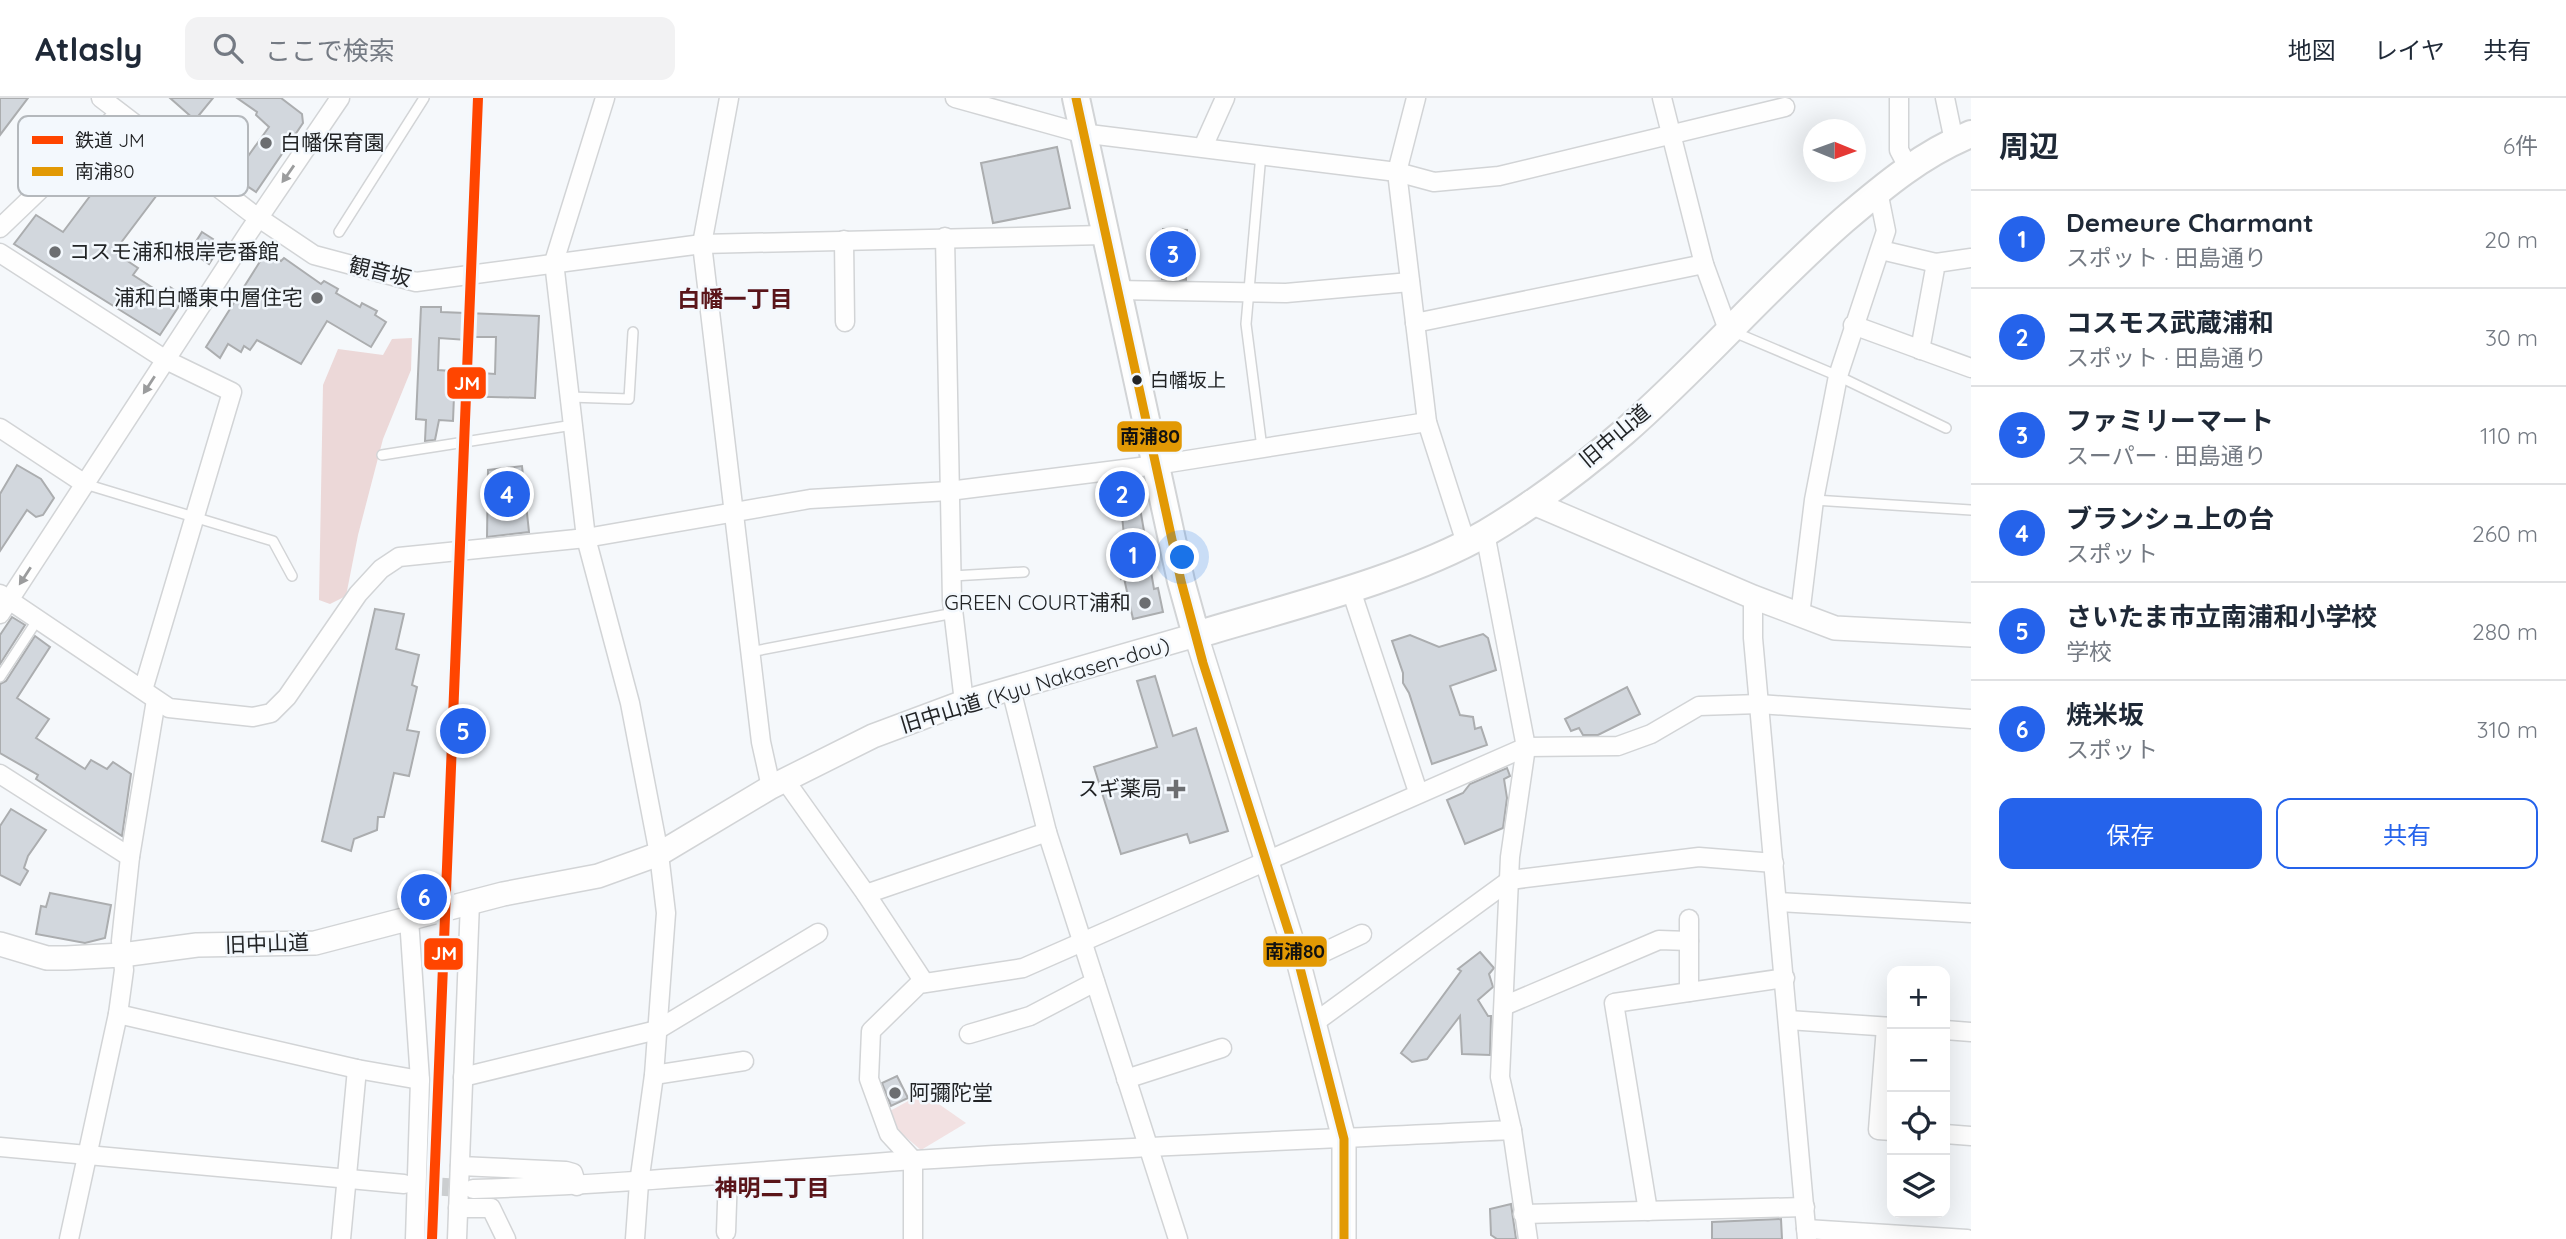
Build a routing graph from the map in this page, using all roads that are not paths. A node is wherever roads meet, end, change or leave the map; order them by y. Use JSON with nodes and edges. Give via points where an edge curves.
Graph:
{"nodes":[{"id":1,"x":101,"y":98,"type":"edge"},
{"id":2,"x":340,"y":98,"type":"edge"},
{"id":3,"x":424,"y":98,"type":"edge"},
{"id":4,"x":605,"y":98,"type":"edge"},
{"id":5,"x":729,"y":98,"type":"edge"},
{"id":6,"x":955,"y":98,"type":"edge"},
{"id":7,"x":1076,"y":98,"type":"edge"},
{"id":8,"x":1225,"y":98,"type":"edge"},
{"id":9,"x":1416,"y":98,"type":"edge"},
{"id":10,"x":1661,"y":98,"type":"edge"},
{"id":11,"x":1899,"y":98,"type":"edge"},
{"id":12,"x":1945,"y":98,"type":"edge"},
{"id":13,"x":1784,"y":107,"type":"dead end"},
{"id":14,"x":120,"y":113,"type":"junction"},
{"id":15,"x":117,"y":116,"type":"edge"},
{"id":16,"x":124,"y":116,"type":"edge"},
{"id":17,"x":1081,"y":133,"type":"junction"},
{"id":18,"x":1671,"y":136,"type":"junction"},
{"id":19,"x":1963,"y":137,"type":"edge"},
{"id":20,"x":1203,"y":147,"type":"junction"},
{"id":21,"x":1261,"y":155,"type":"junction"},
{"id":22,"x":1908,"y":167,"type":"junction"},
{"id":23,"x":1397,"y":172,"type":"junction"},
{"id":24,"x":1878,"y":191,"type":"junction"},
{"id":25,"x":33,"y":196,"type":"edge"},
{"id":26,"x":230,"y":196,"type":"edge"},
{"id":27,"x":258,"y":217,"type":"junction"},
{"id":28,"x":0,"y":228,"type":"edge"},
{"id":29,"x":339,"y":232,"type":"dead end"},
{"id":30,"x":1104,"y":235,"type":"junction"},
{"id":31,"x":946,"y":237,"type":"junction"},
{"id":32,"x":844,"y":240,"type":"junction"},
{"id":33,"x":702,"y":244,"type":"junction"},
{"id":34,"x":1881,"y":250,"type":"junction"},
{"id":35,"x":0,"y":253,"type":"edge"},
{"id":36,"x":1971,"y":258,"type":"edge"},
{"id":37,"x":554,"y":262,"type":"junction"},
{"id":38,"x":1936,"y":263,"type":"junction"},
{"id":39,"x":1704,"y":264,"type":"junction"},
{"id":40,"x":1410,"y":282,"type":"junction"},
{"id":41,"x":1116,"y":290,"type":"junction"},
{"id":42,"x":1247,"y":292,"type":"junction"},
{"id":43,"x":845,"y":322,"type":"dead end"},
{"id":44,"x":1415,"y":323,"type":"junction"},
{"id":45,"x":1853,"y":325,"type":"junction"},
{"id":46,"x":1728,"y":330,"type":"junction"},
{"id":47,"x":634,"y":332,"type":"dead end"},
{"id":48,"x":1920,"y":350,"type":"junction"},
{"id":49,"x":166,"y":360,"type":"junction"},
{"id":50,"x":1971,"y":368,"type":"edge"},
{"id":51,"x":1838,"y":376,"type":"junction"},
{"id":52,"x":570,"y":397,"type":"junction"},
{"id":53,"x":1427,"y":422,"type":"junction"},
{"id":54,"x":573,"y":425,"type":"junction"},
{"id":55,"x":0,"y":428,"type":"edge"},
{"id":56,"x":1946,"y":428,"type":"dead end"},
{"id":57,"x":1262,"y":448,"type":"junction"},
{"id":58,"x":382,"y":456,"type":"dead end"},
{"id":59,"x":1156,"y":465,"type":"junction"},
{"id":60,"x":85,"y":484,"type":"junction"},
{"id":61,"x":949,"y":491,"type":"junction"},
{"id":62,"x":1814,"y":500,"type":"junction"},
{"id":63,"x":1531,"y":502,"type":"junction"},
{"id":64,"x":1971,"y":510,"type":"edge"},
{"id":65,"x":734,"y":514,"type":"junction"},
{"id":66,"x":194,"y":519,"type":"junction"},
{"id":67,"x":586,"y":538,"type":"junction"},
{"id":68,"x":1476,"y":538,"type":"junction"},
{"id":69,"x":1024,"y":572,"type":"dead end"},
{"id":70,"x":292,"y":576,"type":"dead end"},
{"id":71,"x":952,"y":576,"type":"junction"},
{"id":72,"x":1350,"y":587,"type":"junction"},
{"id":73,"x":1753,"y":597,"type":"junction"},
{"id":74,"x":3,"y":603,"type":"edge"},
{"id":75,"x":954,"y":613,"type":"junction"},
{"id":76,"x":1800,"y":615,"type":"junction"},
{"id":77,"x":38,"y":619,"type":"junction"},
{"id":78,"x":1196,"y":635,"type":"junction"},
{"id":79,"x":1971,"y":635,"type":"edge"},
{"id":80,"x":750,"y":652,"type":"junction"},
{"id":81,"x":0,"y":677,"type":"edge"},
{"id":82,"x":1011,"y":689,"type":"junction"},
{"id":83,"x":149,"y":695,"type":"junction"},
{"id":84,"x":964,"y":702,"type":"junction"},
{"id":85,"x":1759,"y":704,"type":"junction"},
{"id":86,"x":1971,"y":719,"type":"edge"},
{"id":87,"x":1526,"y":747,"type":"junction"},
{"id":88,"x":0,"y":774,"type":"edge"},
{"id":89,"x":778,"y":783,"type":"junction"},
{"id":90,"x":1418,"y":792,"type":"junction"},
{"id":91,"x":1047,"y":832,"type":"junction"},
{"id":92,"x":659,"y":854,"type":"junction"},
{"id":93,"x":130,"y":857,"type":"junction"},
{"id":94,"x":1265,"y":860,"type":"junction"},
{"id":95,"x":1774,"y":863,"type":"junction"},
{"id":96,"x":1510,"y":880,"type":"junction"},
{"id":97,"x":866,"y":894,"type":"junction"},
{"id":98,"x":470,"y":902,"type":"junction"},
{"id":99,"x":1778,"y":902,"type":"junction"},
{"id":100,"x":1971,"y":913,"type":"edge"},
{"id":101,"x":409,"y":919,"type":"junction"},
{"id":102,"x":1689,"y":919,"type":"dead end"},
{"id":103,"x":818,"y":933,"type":"dead end"},
{"id":104,"x":1362,"y":934,"type":"dead end"},
{"id":105,"x":1689,"y":941,"type":"junction"},
{"id":106,"x":1082,"y":943,"type":"junction"},
{"id":107,"x":0,"y":944,"type":"edge"},
{"id":108,"x":122,"y":955,"type":"junction"},
{"id":109,"x":1299,"y":964,"type":"junction"},
{"id":110,"x":1785,"y":978,"type":"junction"},
{"id":111,"x":924,"y":982,"type":"junction"},
{"id":112,"x":1095,"y":982,"type":"junction"},
{"id":113,"x":1689,"y":992,"type":"junction"},
{"id":114,"x":1506,"y":1005,"type":"junction"},
{"id":115,"x":118,"y":1014,"type":"junction"},
{"id":116,"x":1788,"y":1020,"type":"junction"},
{"id":117,"x":1314,"y":1023,"type":"junction"},
{"id":118,"x":1887,"y":1027,"type":"edge"},
{"id":119,"x":1889,"y":1029,"type":"edge"},
{"id":120,"x":657,"y":1030,"type":"junction"},
{"id":121,"x":1950,"y":1031,"type":"edge"},
{"id":122,"x":1971,"y":1032,"type":"edge"},
{"id":123,"x":969,"y":1034,"type":"dead end"},
{"id":124,"x":1222,"y":1048,"type":"dead end"},
{"id":125,"x":744,"y":1061,"type":"dead end"},
{"id":126,"x":357,"y":1069,"type":"junction"},
{"id":127,"x":654,"y":1075,"type":"junction"},
{"id":128,"x":463,"y":1077,"type":"junction"},
{"id":129,"x":1126,"y":1079,"type":"junction"},
{"id":130,"x":419,"y":1080,"type":"junction"},
{"id":131,"x":1512,"y":1130,"type":"junction"},
{"id":132,"x":1887,"y":1131,"type":"edge"},
{"id":133,"x":1950,"y":1134,"type":"edge"},
{"id":134,"x":1971,"y":1136,"type":"edge"},
{"id":135,"x":1345,"y":1139,"type":"junction"},
{"id":136,"x":1147,"y":1146,"type":"junction"},
{"id":137,"x":0,"y":1147,"type":"edge"},
{"id":138,"x":87,"y":1156,"type":"junction"},
{"id":139,"x":914,"y":1160,"type":"junction"},
{"id":140,"x":460,"y":1166,"type":"junction"},
{"id":141,"x":728,"y":1175,"type":"junction"},
{"id":142,"x":347,"y":1177,"type":"junction"},
{"id":143,"x":639,"y":1183,"type":"junction"},
{"id":144,"x":404,"y":1184,"type":"tunnel mouth"},
{"id":145,"x":577,"y":1186,"type":"junction"},
{"id":146,"x":473,"y":1189,"type":"tunnel mouth"},
{"id":147,"x":1805,"y":1207,"type":"junction"},
{"id":148,"x":458,"y":1208,"type":"junction"},
{"id":149,"x":1648,"y":1211,"type":"junction"},
{"id":150,"x":1523,"y":1214,"type":"junction"},
{"id":151,"x":726,"y":1232,"type":"dead end"},
{"id":152,"x":1807,"y":1234,"type":"edge"},
{"id":153,"x":69,"y":1239,"type":"edge"},
{"id":154,"x":341,"y":1239,"type":"edge"},
{"id":155,"x":415,"y":1239,"type":"edge"},
{"id":156,"x":457,"y":1239,"type":"edge"},
{"id":157,"x":506,"y":1239,"type":"edge"},
{"id":158,"x":635,"y":1239,"type":"edge"},
{"id":159,"x":913,"y":1239,"type":"edge"},
{"id":160,"x":1178,"y":1239,"type":"edge"},
{"id":161,"x":1344,"y":1239,"type":"edge"},
{"id":162,"x":1528,"y":1239,"type":"edge"},
{"id":163,"x":1967,"y":1239,"type":"edge"}],
"edges":[{"from":1,"to":14,"type":"street","name":"観音坂"},
{"from":2,"to":27,"type":"street","one_way":true},
{"from":3,"to":29,"type":"lane"},
{"from":4,"to":37,"type":"street"},
{"from":5,"to":33,"type":"street"},
{"from":6,"to":17,"type":"street"},
{"from":7,"to":17,"type":"main road"},
{"from":8,"to":20,"type":"street"},
{"from":9,"to":23,"type":"street"},
{"from":10,"to":18,"type":"street"},
{"from":11,"to":22,"type":"street","via":[[1899,150]]},
{"from":12,"to":19,"type":"street"},
{"from":13,"to":18,"type":"street"},
{"from":14,"to":15,"type":"street"},
{"from":14,"to":16,"type":"street","name":"観音坂"},
{"from":17,"to":20,"type":"street"},
{"from":17,"to":30,"type":"main road"},
{"from":18,"to":23,"type":"street","via":[[1499,176],[1434,182]]},
{"from":18,"to":39,"type":"street"},
{"from":19,"to":22,"type":"main road","name":"旧中山道"},
{"from":20,"to":21,"type":"street"},
{"from":21,"to":23,"type":"street"},
{"from":21,"to":42,"type":"lane"},
{"from":22,"to":24,"type":"main road","name":"旧中山道"},
{"from":23,"to":40,"type":"street"},
{"from":24,"to":34,"type":"street","via":[[1886,231]]},
{"from":24,"to":46,"type":"main road","name":"旧中山道","via":[[1795,263]]},
{"from":25,"to":28,"type":"street"},
{"from":26,"to":27,"type":"street","name":"観音坂"},
{"from":27,"to":37,"type":"street","name":"観音坂","via":[[314,255],[416,282]]},
{"from":27,"to":49,"type":"street"},
{"from":30,"to":31,"type":"street","name":"観音坂"},
{"from":30,"to":41,"type":"main road"},
{"from":31,"to":32,"type":"street","name":"観音坂"},
{"from":31,"to":61,"type":"street"},
{"from":32,"to":33,"type":"street","name":"観音坂"},
{"from":32,"to":43,"type":"street"},
{"from":33,"to":37,"type":"street","name":"観音坂"},
{"from":33,"to":65,"type":"street"},
{"from":34,"to":38,"type":"street"},
{"from":34,"to":45,"type":"street"},
{"from":35,"to":49,"type":"street"},
{"from":36,"to":38,"type":"street"},
{"from":37,"to":52,"type":"street"},
{"from":38,"to":48,"type":"street"},
{"from":39,"to":44,"type":"street"},
{"from":39,"to":46,"type":"street"},
{"from":40,"to":42,"type":"street"},
{"from":40,"to":44,"type":"street"},
{"from":41,"to":42,"type":"street"},
{"from":41,"to":59,"type":"main road"},
{"from":42,"to":57,"type":"lane","via":[[1246,324]]},
{"from":44,"to":53,"type":"street"},
{"from":45,"to":48,"type":"street"},
{"from":45,"to":51,"type":"street"},
{"from":46,"to":51,"type":"lane"},
{"from":46,"to":63,"type":"main road","name":"旧中山道","via":[[1622,434]]},
{"from":47,"to":52,"type":"lane","via":[[629,399]]},
{"from":48,"to":50,"type":"street"},
{"from":49,"to":60,"type":"street","one_way":true},
{"from":49,"to":66,"type":"street","via":[[232,392]]},
{"from":51,"to":56,"type":"lane"},
{"from":51,"to":62,"type":"street"},
{"from":52,"to":54,"type":"street"},
{"from":53,"to":57,"type":"street"},
{"from":53,"to":68,"type":"street"},
{"from":54,"to":58,"type":"lane"},
{"from":54,"to":67,"type":"street"},
{"from":55,"to":60,"type":"street"},
{"from":57,"to":59,"type":"street"},
{"from":59,"to":61,"type":"street"},
{"from":59,"to":78,"type":"main road"},
{"from":60,"to":66,"type":"lane"},
{"from":60,"to":74,"type":"street","one_way":true},
{"from":61,"to":65,"type":"street","via":[[810,499]]},
{"from":61,"to":71,"type":"street"},
{"from":62,"to":64,"type":"lane"},
{"from":62,"to":76,"type":"street"},
{"from":63,"to":68,"type":"main road","name":"旧中山道"},
{"from":63,"to":73,"type":"street"},
{"from":65,"to":67,"type":"street"},
{"from":65,"to":80,"type":"street"},
{"from":66,"to":70,"type":"lane","via":[[273,541]]},
{"from":66,"to":83,"type":"street"},
{"from":67,"to":83,"type":"street","via":[[399,557],[380,569],[358,594],[271,713],[235,717],[169,708]]},
{"from":67,"to":92,"type":"street","via":[[630,703]]},
{"from":68,"to":72,"type":"main road","name":"旧中山道"},
{"from":68,"to":87,"type":"street"},
{"from":69,"to":71,"type":"lane"},
{"from":71,"to":75,"type":"street"},
{"from":72,"to":78,"type":"main road","name":"旧中山道"},
{"from":72,"to":90,"type":"street"},
{"from":73,"to":76,"type":"street"},
{"from":73,"to":85,"type":"street"},
{"from":74,"to":77,"type":"street"},
{"from":75,"to":80,"type":"lane"},
{"from":75,"to":84,"type":"street"},
{"from":76,"to":79,"type":"street","via":[[1835,628]]},
{"from":77,"to":81,"type":"lane"},
{"from":77,"to":83,"type":"street"},
{"from":78,"to":82,"type":"street","name":"旧中山道 (Kyu Nakasen-dou)"},
{"from":78,"to":94,"type":"street"},
{"from":80,"to":89,"type":"street","via":[[761,743]]},
{"from":82,"to":84,"type":"street","name":"旧中山道 (Kyu Nakasen-dou)"},
{"from":82,"to":91,"type":"street"},
{"from":83,"to":93,"type":"street"},
{"from":84,"to":89,"type":"street","name":"旧中山道 (Kyu Nakasen-dou)","via":[[873,736]]},
{"from":85,"to":86,"type":"street"},
{"from":85,"to":87,"type":"street","via":[[1699,706],[1651,734],[1618,746]]},
{"from":85,"to":95,"type":"street"},
{"from":87,"to":90,"type":"street"},
{"from":87,"to":96,"type":"street"},
{"from":88,"to":93,"type":"street"},
{"from":89,"to":92,"type":"street","name":"旧中山道 (Kyu Nakasen-dou)"},
{"from":89,"to":97,"type":"street"},
{"from":90,"to":94,"type":"street"},
{"from":91,"to":97,"type":"street"},
{"from":91,"to":106,"type":"street"},
{"from":92,"to":98,"type":"street","name":"旧中山道 (Kyu Nakasen-dou)","via":[[598,876]]},
{"from":92,"to":120,"type":"street","via":[[666,913]]},
{"from":93,"to":108,"type":"street"},
{"from":94,"to":106,"type":"street"},
{"from":94,"to":109,"type":"street"},
{"from":95,"to":96,"type":"street","via":[[1699,857]]},
{"from":95,"to":99,"type":"street"},
{"from":96,"to":114,"type":"street"},
{"from":96,"to":117,"type":"street"},
{"from":97,"to":111,"type":"street"},
{"from":98,"to":101,"type":"street","name":"旧中山道 (Kyu Nakasen-dou)"},
{"from":98,"to":128,"type":"street"},
{"from":99,"to":100,"type":"street"},
{"from":99,"to":110,"type":"street"},
{"from":101,"to":108,"type":"street","name":"旧中山道","via":[[315,943],[197,945]]},
{"from":101,"to":130,"type":"street"},
{"from":102,"to":105,"type":"street"},
{"from":103,"to":120,"type":"street"},
{"from":104,"to":109,"type":"street"},
{"from":105,"to":113,"type":"street"},
{"from":105,"to":114,"type":"street","via":[[1659,940]]},
{"from":106,"to":111,"type":"street","via":[[1023,968]]},
{"from":106,"to":112,"type":"street"},
{"from":107,"to":108,"type":"street","via":[[47,958]]},
{"from":108,"to":115,"type":"street"},
{"from":109,"to":117,"type":"street"},
{"from":110,"to":113,"type":"street"},
{"from":110,"to":116,"type":"street"},
{"from":111,"to":139,"type":"street","via":[[871,1031],[869,1079],[889,1134]]},
{"from":112,"to":123,"type":"street","via":[[1030,1016]]},
{"from":112,"to":129,"type":"street"},
{"from":113,"to":149,"type":"street","via":[[1614,1003]]},
{"from":114,"to":131,"type":"street","via":[[1500,1077]]},
{"from":115,"to":126,"type":"street"},
{"from":115,"to":138,"type":"street"},
{"from":116,"to":118,"type":"street"},
{"from":116,"to":147,"type":"street"},
{"from":117,"to":135,"type":"street"},
{"from":119,"to":132,"type":"street","via":[[1878,1130]]},
{"from":120,"to":127,"type":"street"},
{"from":120,"to":128,"type":"street"},
{"from":121,"to":122,"type":"street"},
{"from":124,"to":129,"type":"street"},
{"from":125,"to":127,"type":"street"},
{"from":126,"to":130,"type":"street"},
{"from":126,"to":142,"type":"street"},
{"from":127,"to":143,"type":"street"},
{"from":128,"to":140,"type":"street"},
{"from":129,"to":136,"type":"street"},
{"from":130,"to":155,"type":"street"},
{"from":131,"to":135,"type":"street"},
{"from":131,"to":150,"type":"street"},
{"from":133,"to":134,"type":"street"},
{"from":135,"to":136,"type":"street"},
{"from":135,"to":161,"type":"street"},
{"from":136,"to":139,"type":"street"},
{"from":136,"to":160,"type":"street"},
{"from":137,"to":138,"type":"street"},
{"from":138,"to":142,"type":"street"},
{"from":138,"to":153,"type":"street"},
{"from":139,"to":141,"type":"street"},
{"from":139,"to":159,"type":"street"},
{"from":140,"to":145,"type":"street","via":[[566,1171],[573,1173]]},
{"from":140,"to":148,"type":"street"},
{"from":141,"to":143,"type":"street"},
{"from":141,"to":151,"type":"street"},
{"from":142,"to":144,"type":"street"},
{"from":142,"to":154,"type":"street"},
{"from":143,"to":145,"type":"street"},
{"from":143,"to":158,"type":"street"},
{"from":145,"to":146,"type":"street"},
{"from":147,"to":149,"type":"street"},
{"from":147,"to":152,"type":"street"},
{"from":148,"to":156,"type":"street"},
{"from":148,"to":157,"type":"street","via":[[491,1208]]},
{"from":149,"to":150,"type":"street"},
{"from":150,"to":162,"type":"street"},
{"from":152,"to":163,"type":"street"}]}
